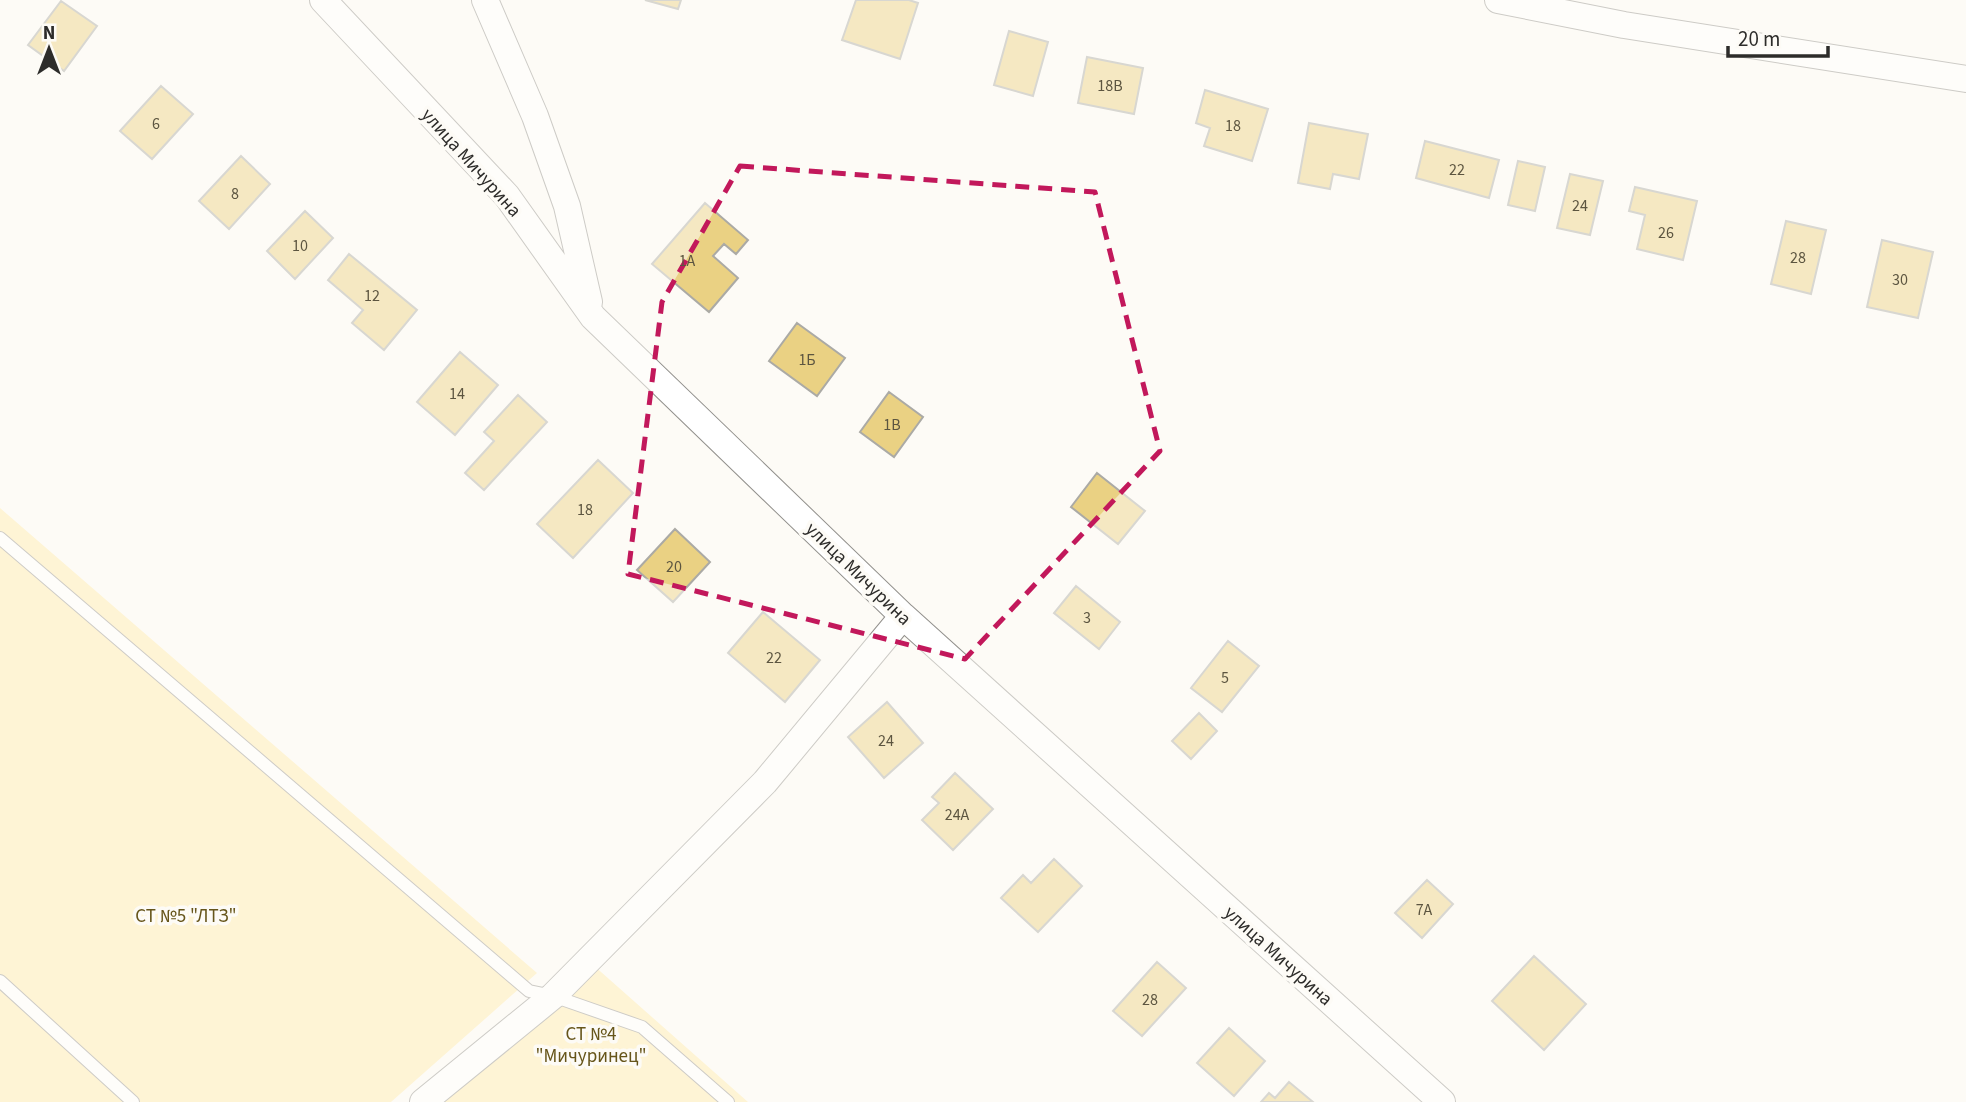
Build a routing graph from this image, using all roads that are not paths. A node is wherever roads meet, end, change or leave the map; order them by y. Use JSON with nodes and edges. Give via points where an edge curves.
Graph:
{"nodes":[{"id":1,"x":323,"y":0,"type":"edge"},
{"id":2,"x":485,"y":0,"type":"edge"},
{"id":3,"x":1498,"y":0,"type":"edge"},
{"id":4,"x":1966,"y":79,"type":"edge"},
{"id":5,"x":593,"y":317,"type":"junction"},
{"id":6,"x":0,"y":538,"type":"edge"},
{"id":7,"x":903,"y":616,"type":"junction"},
{"id":8,"x":0,"y":981,"type":"edge"},
{"id":9,"x":553,"y":996,"type":"junction"},
{"id":10,"x":433,"y":1098,"type":"edge"},
{"id":11,"x":133,"y":1102,"type":"edge"},
{"id":12,"x":728,"y":1102,"type":"edge"},
{"id":13,"x":1442,"y":1102,"type":"edge"}],
"edges":[{"from":1,"to":5,"type":"street","name":"улица Мичурина","via":[[507,196]]},
{"from":2,"to":5,"type":"street","via":[[535,116],[567,206]]},
{"from":3,"to":4,"type":"street","via":[[1623,25]]},
{"from":5,"to":7,"type":"street","name":"улица Мичурина"},
{"from":6,"to":9,"type":"lane","via":[[529,991]]},
{"from":7,"to":9,"type":"street","via":[[765,782]]},
{"from":7,"to":13,"type":"street","name":"улица Мичурина"},
{"from":8,"to":11,"type":"lane"},
{"from":9,"to":10,"type":"street"},
{"from":9,"to":12,"type":"lane","via":[[642,1027]]}]}
